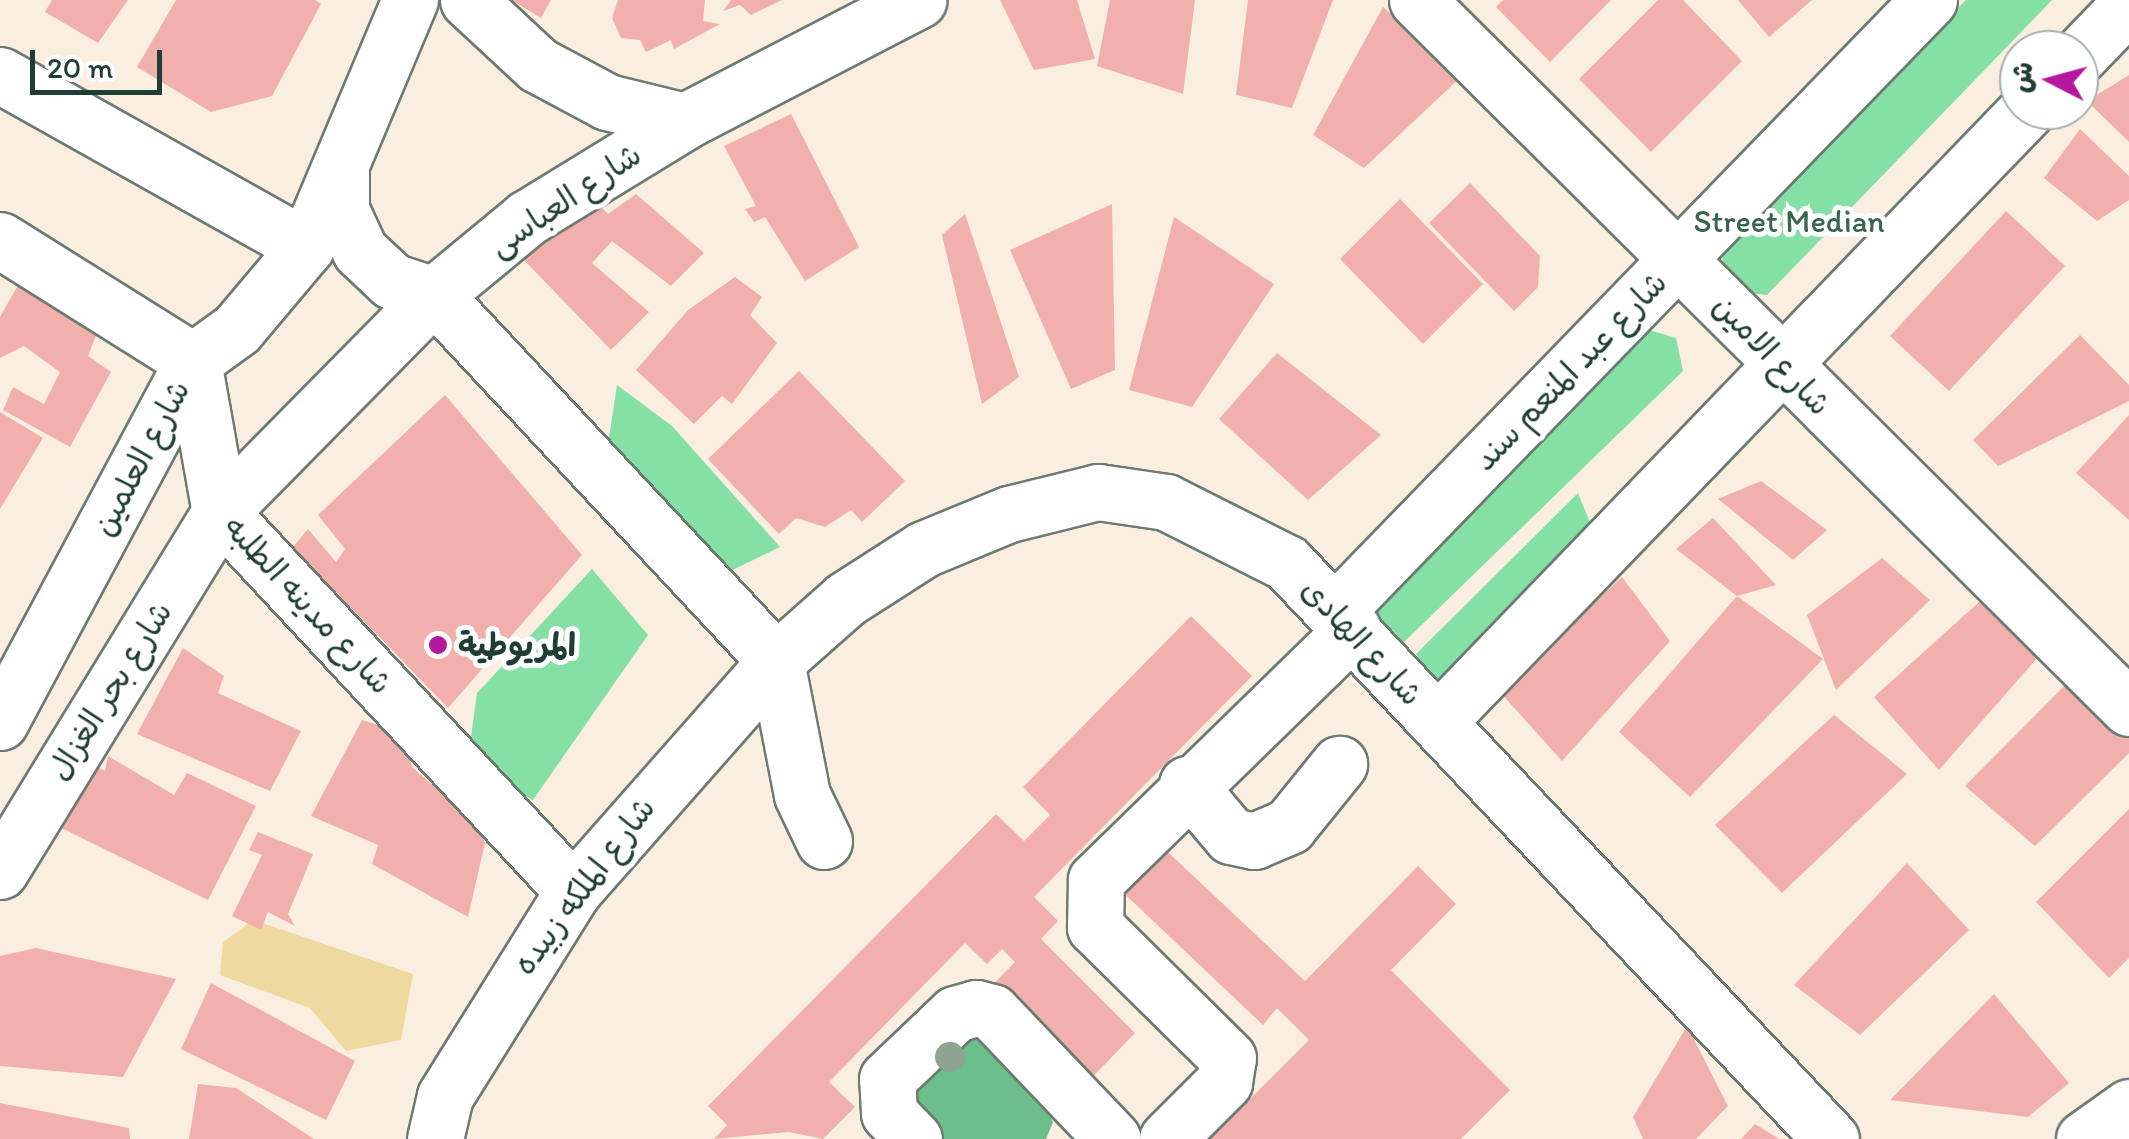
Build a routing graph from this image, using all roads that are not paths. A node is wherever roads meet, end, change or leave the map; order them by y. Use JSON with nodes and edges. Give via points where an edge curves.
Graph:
{"nodes":[{"id":1,"x":410,"y":0,"type":"edge"},
{"id":2,"x":468,"y":0,"type":"edge"},
{"id":3,"x":918,"y":0,"type":"edge"},
{"id":4,"x":1417,"y":0,"type":"edge"},
{"id":5,"x":1930,"y":0,"type":"edge"},
{"id":6,"x":2129,"y":4,"type":"edge"},
{"id":7,"x":2099,"y":35,"type":"edge"},
{"id":8,"x":0,"y":75,"type":"edge"},
{"id":9,"x":685,"y":121,"type":"junction"},
{"id":10,"x":2008,"y":130,"type":"edge"},
{"id":11,"x":341,"y":165,"type":"junction"},
{"id":12,"x":0,"y":240,"type":"edge"},
{"id":13,"x":306,"y":247,"type":"junction"},
{"id":14,"x":1678,"y":259,"type":"junction"},
{"id":15,"x":434,"y":295,"type":"junction"},
{"id":16,"x":194,"y":360,"type":"junction"},
{"id":17,"x":1780,"y":366,"type":"junction"},
{"id":18,"x":220,"y":512,"type":"junction"},
{"id":19,"x":1344,"y":621,"type":"junction"},
{"id":20,"x":776,"y":662,"type":"junction"},
{"id":21,"x":2129,"y":708,"type":"edge"},
{"id":22,"x":0,"y":722,"type":"edge"},
{"id":23,"x":1437,"y":722,"type":"junction"},
{"id":24,"x":1338,"y":764,"type":"dead end"},
{"id":25,"x":1187,"y":784,"type":"junction"},
{"id":26,"x":824,"y":841,"type":"dead end"},
{"id":27,"x":0,"y":871,"type":"edge"},
{"id":28,"x":573,"y":891,"type":"junction"},
{"id":29,"x":2129,"y":1108,"type":"edge"},
{"id":30,"x":434,"y":1139,"type":"edge"},
{"id":31,"x":914,"y":1139,"type":"edge"},
{"id":32,"x":1114,"y":1139,"type":"edge"},
{"id":33,"x":1167,"y":1139,"type":"edge"},
{"id":34,"x":1831,"y":1139,"type":"edge"},
{"id":35,"x":2084,"y":1139,"type":"edge"}],
"edges":[{"from":1,"to":11,"type":"street","name":"شارع العلمين"},
{"from":2,"to":9,"type":"street","via":[[538,66],[607,102]]},
{"from":3,"to":9,"type":"street","name":"شارع العباسى"},
{"from":4,"to":14,"type":"street","name":"شارع الامين"},
{"from":5,"to":14,"type":"street","name":"شارع عبد المنعم سند"},
{"from":6,"to":7,"type":"street"},
{"from":8,"to":13,"type":"street"},
{"from":9,"to":15,"type":"street","name":"شارع العباسى","via":[[528,218]]},
{"from":10,"to":17,"type":"street"},
{"from":11,"to":13,"type":"street","name":"شارع العلمين"},
{"from":11,"to":15,"type":"street","via":[[341,210],[360,250],[392,281]]},
{"from":12,"to":16,"type":"street"},
{"from":13,"to":16,"type":"street","name":"شارع العلمين","via":[[275,291]]},
{"from":14,"to":17,"type":"street","name":"شارع الامين"},
{"from":14,"to":19,"type":"street","name":"شارع عبد المنعم سند"},
{"from":15,"to":18,"type":"street","name":"شارع العباسى"},
{"from":15,"to":20,"type":"street"},
{"from":16,"to":18,"type":"street","name":"شارع مدينه الطلبه"},
{"from":16,"to":22,"type":"street","name":"شارع العلمين"},
{"from":17,"to":21,"type":"street","name":"شارع الامين"},
{"from":17,"to":23,"type":"street"},
{"from":18,"to":27,"type":"street","name":"شارع بحر الغزال"},
{"from":18,"to":28,"type":"street","name":"شارع مدينه الطلبه"},
{"from":19,"to":20,"type":"street","name":"شارع الهادى","via":[[1288,563],[1230,526],[1166,502],[1098,492],[1009,514],[924,550],[846,599]]},
{"from":19,"to":23,"type":"street","name":"شارع الهادى"},
{"from":19,"to":25,"type":"street","name":"شارع عبد المنعم سند"},
{"from":20,"to":26,"type":"street","via":[[802,796]]},
{"from":20,"to":28,"type":"street","name":"شارع الملكه زبيده"},
{"from":23,"to":34,"type":"street","name":"شارع الهادى"},
{"from":24,"to":25,"type":"street","via":[[1288,826],[1254,841],[1232,836]]},
{"from":25,"to":33,"type":"street","name":"شارع عبد المنعم سند","via":[[1096,880],[1091,898],[1094,927],[1228,1058],[1224,1082]]},
{"from":28,"to":30,"type":"street","name":"شارع الملكه زبيده","via":[[445,1096]]},
{"from":29,"to":35,"type":"street"},
{"from":31,"to":32,"type":"street","via":[[888,1114],[887,1079],[955,1014],[976,1008],[992,1012]]}]}
